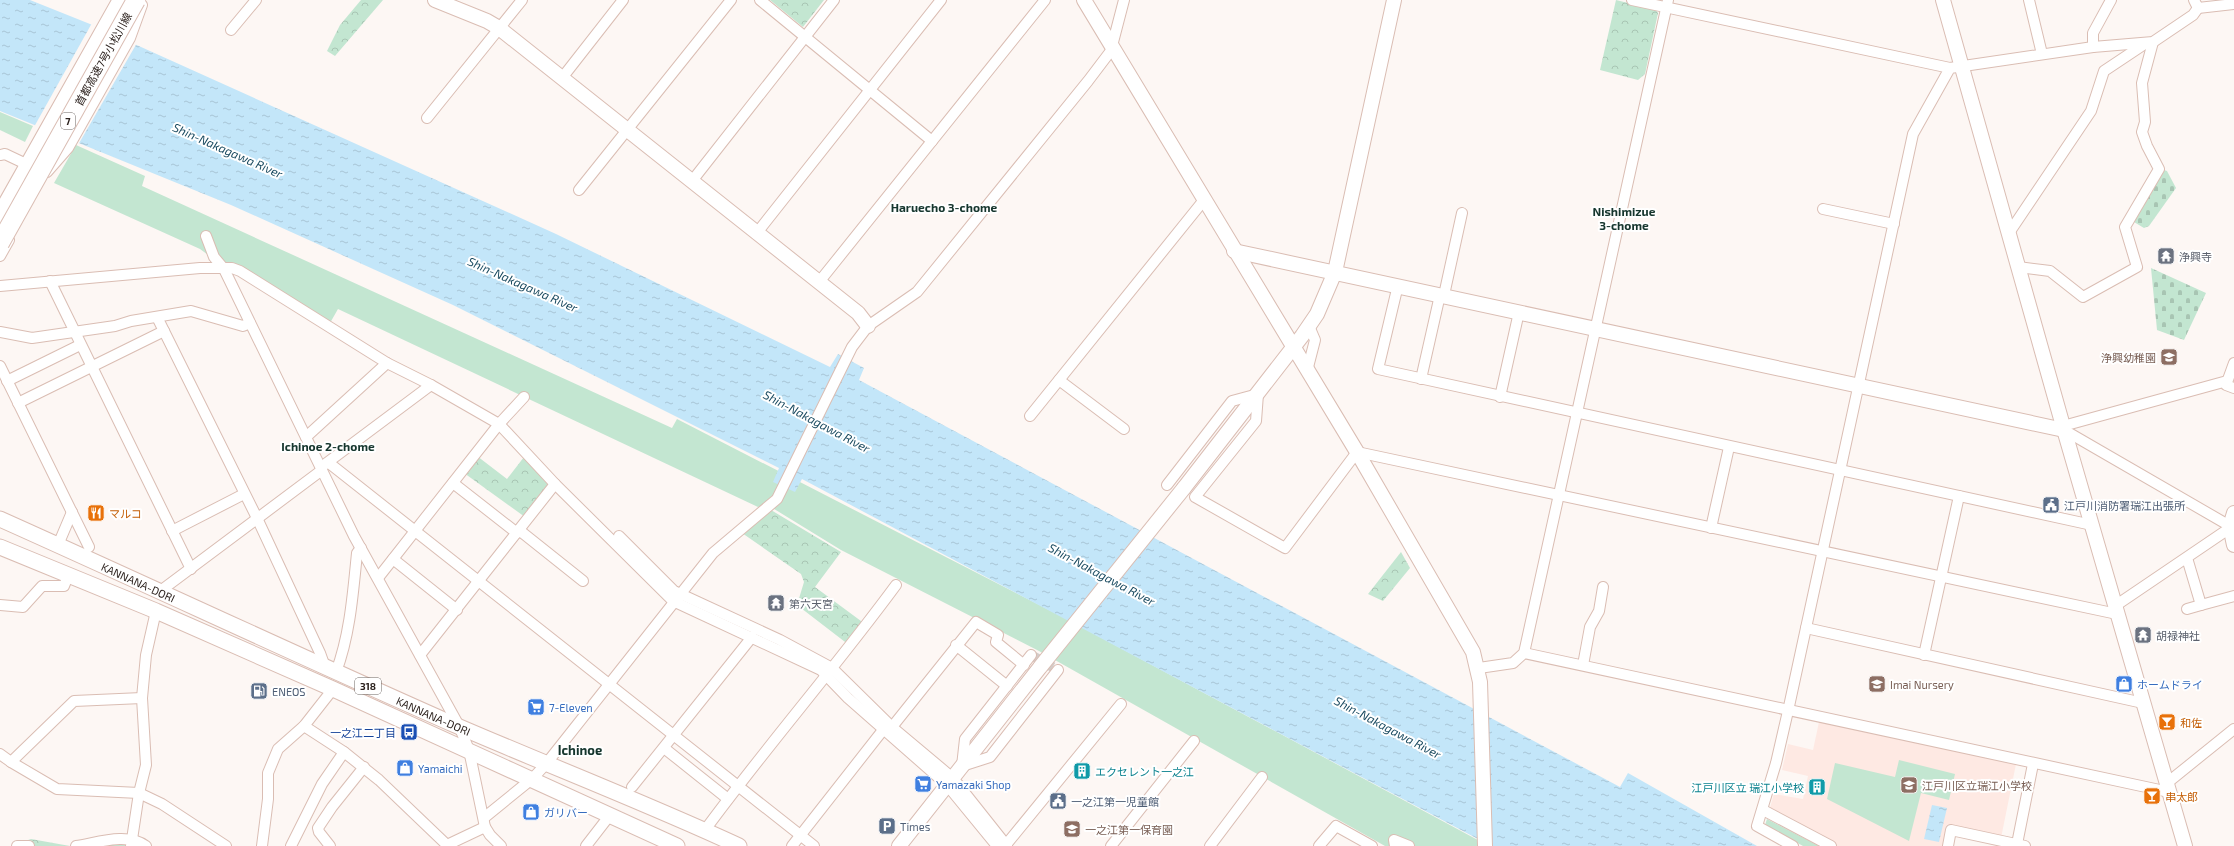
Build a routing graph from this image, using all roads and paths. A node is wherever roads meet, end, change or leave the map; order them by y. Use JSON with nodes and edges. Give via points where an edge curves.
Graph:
{"nodes":[{"id":1,"x":114,"y":0,"type":"edge"},
{"id":2,"x":122,"y":0,"type":"edge"},
{"id":3,"x":256,"y":0,"type":"edge"},
{"id":4,"x":435,"y":0,"type":"edge"},
{"id":5,"x":522,"y":0,"type":"edge"},
{"id":6,"x":623,"y":0,"type":"edge"},
{"id":7,"x":731,"y":0,"type":"edge"},
{"id":8,"x":760,"y":0,"type":"edge"},
{"id":9,"x":834,"y":0,"type":"edge"},
{"id":10,"x":941,"y":0,"type":"edge"},
{"id":11,"x":1045,"y":0,"type":"edge"},
{"id":12,"x":1084,"y":0,"type":"edge"},
{"id":13,"x":1124,"y":0,"type":"edge"},
{"id":14,"x":1394,"y":0,"type":"edge"},
{"id":15,"x":1632,"y":0,"type":"edge"},
{"id":16,"x":1943,"y":0,"type":"edge"},
{"id":17,"x":2028,"y":0,"type":"edge"},
{"id":18,"x":2111,"y":0,"type":"edge"},
{"id":19,"x":140,"y":3,"type":"edge"},
{"id":20,"x":1667,"y":4,"type":"edge"},
{"id":21,"x":2196,"y":4,"type":"edge"},
{"id":22,"x":2234,"y":4,"type":"edge"},
{"id":23,"x":499,"y":28,"type":"junction"},
{"id":24,"x":231,"y":30,"type":"dead end"},
{"id":25,"x":805,"y":37,"type":"junction"},
{"id":26,"x":2149,"y":43,"type":"junction"},
{"id":27,"x":1112,"y":47,"type":"junction"},
{"id":28,"x":2093,"y":47,"type":"junction"},
{"id":29,"x":2042,"y":54,"type":"junction"},
{"id":30,"x":1956,"y":67,"type":"junction"},
{"id":31,"x":562,"y":78,"type":"junction"},
{"id":32,"x":870,"y":90,"type":"junction"},
{"id":33,"x":427,"y":118,"type":"dead end"},
{"id":34,"x":627,"y":130,"type":"junction"},
{"id":35,"x":932,"y":140,"type":"junction"},
{"id":36,"x":0,"y":155,"type":"edge"},
{"id":37,"x":24,"y":163,"type":"junction"},
{"id":38,"x":692,"y":181,"type":"junction"},
{"id":39,"x":579,"y":190,"type":"dead end"},
{"id":40,"x":1204,"y":200,"type":"junction"},
{"id":41,"x":0,"y":205,"type":"edge"},
{"id":42,"x":1823,"y":209,"type":"dead end"},
{"id":43,"x":1462,"y":213,"type":"dead end"},
{"id":44,"x":0,"y":217,"type":"edge"},
{"id":45,"x":1894,"y":224,"type":"junction"},
{"id":46,"x":2009,"y":233,"type":"junction"},
{"id":47,"x":756,"y":234,"type":"junction"},
{"id":48,"x":206,"y":236,"type":"dead end"},
{"id":49,"x":0,"y":243,"type":"edge"},
{"id":50,"x":1234,"y":251,"type":"junction"},
{"id":51,"x":0,"y":256,"type":"edge"},
{"id":52,"x":2018,"y":267,"type":"junction"},
{"id":53,"x":224,"y":269,"type":"junction"},
{"id":54,"x":1335,"y":272,"type":"junction"},
{"id":55,"x":50,"y":281,"type":"junction"},
{"id":56,"x":819,"y":282,"type":"junction"},
{"id":57,"x":1398,"y":285,"type":"junction"},
{"id":58,"x":0,"y":286,"type":"edge"},
{"id":59,"x":1442,"y":295,"type":"junction"},
{"id":60,"x":1519,"y":312,"type":"junction"},
{"id":61,"x":157,"y":317,"type":"junction"},
{"id":62,"x":250,"y":323,"type":"junction"},
{"id":63,"x":868,"y":326,"type":"junction"},
{"id":64,"x":1309,"y":326,"type":"junction"},
{"id":65,"x":1595,"y":328,"type":"junction"},
{"id":66,"x":164,"y":331,"type":"junction"},
{"id":67,"x":0,"y":332,"type":"edge"},
{"id":68,"x":74,"y":332,"type":"junction"},
{"id":69,"x":80,"y":345,"type":"junction"},
{"id":70,"x":1293,"y":348,"type":"junction"},
{"id":71,"x":387,"y":363,"type":"junction"},
{"id":72,"x":2234,"y":363,"type":"edge"},
{"id":73,"x":0,"y":366,"type":"edge"},
{"id":74,"x":91,"y":367,"type":"junction"},
{"id":75,"x":1307,"y":371,"type":"junction"},
{"id":76,"x":1421,"y":379,"type":"junction"},
{"id":77,"x":1059,"y":380,"type":"junction"},
{"id":78,"x":7,"y":381,"type":"junction"},
{"id":79,"x":2230,"y":384,"type":"edge"},
{"id":80,"x":431,"y":385,"type":"junction"},
{"id":81,"x":1858,"y":385,"type":"junction"},
{"id":82,"x":1258,"y":394,"type":"junction"},
{"id":83,"x":524,"y":397,"type":"dead end"},
{"id":84,"x":1500,"y":397,"type":"junction"},
{"id":85,"x":18,"y":403,"type":"junction"},
{"id":86,"x":1576,"y":414,"type":"junction"},
{"id":87,"x":1030,"y":416,"type":"dead end"},
{"id":88,"x":499,"y":424,"type":"junction"},
{"id":89,"x":2063,"y":428,"type":"junction"},
{"id":90,"x":1124,"y":429,"type":"dead end"},
{"id":91,"x":306,"y":437,"type":"junction"},
{"id":92,"x":1729,"y":446,"type":"junction"},
{"id":93,"x":1357,"y":452,"type":"junction"},
{"id":94,"x":324,"y":467,"type":"junction"},
{"id":95,"x":1840,"y":470,"type":"junction"},
{"id":96,"x":453,"y":483,"type":"junction"},
{"id":97,"x":555,"y":484,"type":"junction"},
{"id":98,"x":1167,"y":485,"type":"dead end"},
{"id":99,"x":244,"y":494,"type":"junction"},
{"id":100,"x":1558,"y":495,"type":"junction"},
{"id":101,"x":1959,"y":496,"type":"junction"},
{"id":102,"x":72,"y":512,"type":"junction"},
{"id":103,"x":257,"y":518,"type":"junction"},
{"id":104,"x":0,"y":519,"type":"edge"},
{"id":105,"x":2232,"y":522,"type":"edge"},
{"id":106,"x":2092,"y":525,"type":"junction"},
{"id":107,"x":1711,"y":528,"type":"junction"},
{"id":108,"x":172,"y":531,"type":"junction"},
{"id":109,"x":415,"y":531,"type":"junction"},
{"id":110,"x":518,"y":532,"type":"junction"},
{"id":111,"x":619,"y":536,"type":"dead end"},
{"id":112,"x":58,"y":545,"type":"junction"},
{"id":113,"x":2234,"y":545,"type":"edge"},
{"id":114,"x":0,"y":547,"type":"edge"},
{"id":115,"x":89,"y":547,"type":"dead end"},
{"id":116,"x":361,"y":548,"type":"junction"},
{"id":117,"x":1822,"y":551,"type":"junction"},
{"id":118,"x":2188,"y":558,"type":"junction"},
{"id":119,"x":393,"y":559,"type":"junction"},
{"id":120,"x":191,"y":570,"type":"junction"},
{"id":121,"x":68,"y":576,"type":"junction"},
{"id":122,"x":1942,"y":577,"type":"junction"},
{"id":123,"x":378,"y":578,"type":"junction"},
{"id":124,"x":583,"y":581,"type":"dead end"},
{"id":125,"x":479,"y":582,"type":"junction"},
{"id":126,"x":896,"y":585,"type":"dead end"},
{"id":127,"x":1603,"y":587,"type":"dead end"},
{"id":128,"x":159,"y":592,"type":"junction"},
{"id":129,"x":2234,"y":596,"type":"edge"},
{"id":130,"x":677,"y":597,"type":"junction"},
{"id":131,"x":0,"y":605,"type":"edge"},
{"id":132,"x":2201,"y":606,"type":"junction"},
{"id":133,"x":2187,"y":609,"type":"dead end"},
{"id":134,"x":456,"y":610,"type":"junction"},
{"id":135,"x":2116,"y":610,"type":"junction"},
{"id":136,"x":156,"y":611,"type":"junction"},
{"id":137,"x":1806,"y":628,"type":"junction"},
{"id":138,"x":752,"y":637,"type":"junction"},
{"id":139,"x":956,"y":645,"type":"junction"},
{"id":140,"x":1524,"y":653,"type":"junction"},
{"id":141,"x":420,"y":655,"type":"junction"},
{"id":142,"x":1031,"y":655,"type":"dead end"},
{"id":143,"x":1924,"y":655,"type":"junction"},
{"id":144,"x":1024,"y":665,"type":"junction"},
{"id":145,"x":1583,"y":665,"type":"junction"},
{"id":146,"x":330,"y":670,"type":"junction"},
{"id":147,"x":1058,"y":670,"type":"dead end"},
{"id":148,"x":829,"y":671,"type":"junction"},
{"id":149,"x":1480,"y":675,"type":"junction"},
{"id":150,"x":608,"y":684,"type":"junction"},
{"id":151,"x":1007,"y":686,"type":"junction"},
{"id":152,"x":333,"y":689,"type":"junction"},
{"id":153,"x":142,"y":698,"type":"junction"},
{"id":154,"x":2143,"y":703,"type":"junction"},
{"id":155,"x":1121,"y":704,"type":"dead end"},
{"id":156,"x":1788,"y":711,"type":"junction"},
{"id":157,"x":304,"y":726,"type":"junction"},
{"id":158,"x":458,"y":726,"type":"junction"},
{"id":159,"x":2234,"y":729,"type":"edge"},
{"id":160,"x":887,"y":730,"type":"junction"},
{"id":161,"x":674,"y":736,"type":"junction"},
{"id":162,"x":1194,"y":741,"type":"dead end"},
{"id":163,"x":664,"y":748,"type":"junction"},
{"id":164,"x":469,"y":750,"type":"junction"},
{"id":165,"x":344,"y":752,"type":"junction"},
{"id":166,"x":0,"y":754,"type":"edge"},
{"id":167,"x":10,"y":762,"type":"junction"},
{"id":168,"x":546,"y":764,"type":"junction"},
{"id":169,"x":2033,"y":764,"type":"junction"},
{"id":170,"x":962,"y":766,"type":"junction"},
{"id":171,"x":364,"y":767,"type":"junction"},
{"id":172,"x":1262,"y":777,"type":"dead end"},
{"id":173,"x":533,"y":778,"type":"junction"},
{"id":174,"x":951,"y":781,"type":"junction"},
{"id":175,"x":738,"y":786,"type":"junction"},
{"id":176,"x":632,"y":787,"type":"dead end"},
{"id":177,"x":2168,"y":788,"type":"junction"},
{"id":178,"x":139,"y":793,"type":"junction"},
{"id":179,"x":728,"y":799,"type":"junction"},
{"id":180,"x":1763,"y":810,"type":"junction"},
{"id":181,"x":610,"y":815,"type":"junction"},
{"id":182,"x":485,"y":822,"type":"junction"},
{"id":183,"x":705,"y":830,"type":"junction"},
{"id":184,"x":800,"y":835,"type":"junction"},
{"id":185,"x":130,"y":841,"type":"edge"},
{"id":186,"x":2021,"y":845,"type":"edge"},
{"id":187,"x":17,"y":846,"type":"edge"},
{"id":188,"x":29,"y":846,"type":"edge"},
{"id":189,"x":76,"y":846,"type":"edge"},
{"id":190,"x":146,"y":846,"type":"edge"},
{"id":191,"x":226,"y":846,"type":"edge"},
{"id":192,"x":262,"y":846,"type":"edge"},
{"id":193,"x":291,"y":846,"type":"edge"},
{"id":194,"x":330,"y":846,"type":"edge"},
{"id":195,"x":446,"y":846,"type":"edge"},
{"id":196,"x":501,"y":846,"type":"edge"},
{"id":197,"x":586,"y":846,"type":"edge"},
{"id":198,"x":677,"y":846,"type":"edge"},
{"id":199,"x":739,"y":846,"type":"edge"},
{"id":200,"x":792,"y":846,"type":"edge"},
{"id":201,"x":814,"y":846,"type":"edge"},
{"id":202,"x":899,"y":846,"type":"edge"},
{"id":203,"x":1004,"y":846,"type":"edge"},
{"id":204,"x":1111,"y":846,"type":"edge"},
{"id":205,"x":1210,"y":846,"type":"edge"},
{"id":206,"x":1320,"y":846,"type":"edge"},
{"id":207,"x":1372,"y":846,"type":"edge"},
{"id":208,"x":1395,"y":846,"type":"edge"},
{"id":209,"x":1409,"y":846,"type":"edge"},
{"id":210,"x":1485,"y":846,"type":"edge"},
{"id":211,"x":1793,"y":846,"type":"edge"},
{"id":212,"x":1831,"y":846,"type":"edge"},
{"id":213,"x":1948,"y":846,"type":"edge"},
{"id":214,"x":2185,"y":846,"type":"edge"}],
"edges":[{"from":1,"to":37,"type":"street"},
{"from":2,"to":19,"type":"street"},
{"from":2,"to":44,"type":"highway","name":"首都高速7号小松川線","number":"7"},
{"from":3,"to":24,"type":"street"},
{"from":4,"to":23,"type":"street"},
{"from":5,"to":23,"type":"street"},
{"from":6,"to":31,"type":"street"},
{"from":7,"to":34,"type":"street"},
{"from":8,"to":25,"type":"street"},
{"from":9,"to":25,"type":"street"},
{"from":10,"to":32,"type":"street"},
{"from":11,"to":35,"type":"street"},
{"from":12,"to":27,"type":"street"},
{"from":13,"to":27,"type":"street"},
{"from":14,"to":54,"type":"street"},
{"from":15,"to":20,"type":"street"},
{"from":16,"to":30,"type":"street"},
{"from":17,"to":29,"type":"street"},
{"from":18,"to":28,"type":"street","via":[[2093,33]]},
{"from":19,"to":49,"type":"highway","name":"首都高速7号小松川線","number":"7","bridge":true},
{"from":19,"to":51,"type":"street","via":[[130,38],[68,148],[48,171]]},
{"from":20,"to":30,"type":"street"},
{"from":20,"to":65,"type":"street"},
{"from":21,"to":22,"type":"street"},
{"from":21,"to":26,"type":"street","via":[[2193,15]]},
{"from":23,"to":31,"type":"street"},
{"from":23,"to":33,"type":"street"},
{"from":25,"to":32,"type":"street"},
{"from":25,"to":38,"type":"street"},
{"from":26,"to":28,"type":"street"},
{"from":26,"to":46,"type":"street","via":[[2104,71],[2091,111]]},
{"from":26,"to":52,"type":"street","via":[[2142,83],[2145,122],[2142,132],[2159,169],[2125,227],[2137,267],[2083,297],[2050,271]]},
{"from":27,"to":40,"type":"street"},
{"from":27,"to":63,"type":"street","via":[[1088,81],[917,292]]},
{"from":28,"to":29,"type":"street"},
{"from":29,"to":30,"type":"street"},
{"from":30,"to":45,"type":"street","via":[[1913,134]]},
{"from":30,"to":46,"type":"street"},
{"from":31,"to":34,"type":"street"},
{"from":32,"to":35,"type":"street"},
{"from":32,"to":47,"type":"street"},
{"from":34,"to":38,"type":"street"},
{"from":34,"to":39,"type":"street"},
{"from":35,"to":56,"type":"street"},
{"from":36,"to":37,"type":"street","via":[[5,154]]},
{"from":37,"to":41,"type":"street"},
{"from":38,"to":47,"type":"street"},
{"from":40,"to":50,"type":"street"},
{"from":40,"to":77,"type":"street"},
{"from":42,"to":45,"type":"street"},
{"from":43,"to":59,"type":"street"},
{"from":45,"to":81,"type":"street"},
{"from":46,"to":52,"type":"street"},
{"from":47,"to":56,"type":"street"},
{"from":48,"to":53,"type":"street","via":[[214,257]]},
{"from":50,"to":54,"type":"street"},
{"from":50,"to":70,"type":"street"},
{"from":52,"to":89,"type":"street"},
{"from":53,"to":55,"type":"street","via":[[200,268]]},
{"from":53,"to":62,"type":"street"},
{"from":53,"to":71,"type":"street","via":[[240,271]]},
{"from":54,"to":57,"type":"street"},
{"from":54,"to":64,"type":"street","via":[[1317,314]]},
{"from":55,"to":58,"type":"street"},
{"from":55,"to":68,"type":"street"},
{"from":56,"to":63,"type":"street","via":[[858,313]]},
{"from":57,"to":59,"type":"street"},
{"from":57,"to":76,"type":"street","via":[[1378,369]]},
{"from":59,"to":60,"type":"street"},
{"from":59,"to":76,"type":"street"},
{"from":60,"to":65,"type":"street"},
{"from":60,"to":84,"type":"street"},
{"from":61,"to":62,"type":"street","via":[[191,311],[243,326]]},
{"from":61,"to":66,"type":"street"},
{"from":61,"to":68,"type":"street"},
{"from":62,"to":91,"type":"street"},
{"from":63,"to":130,"type":"street","via":[[852,347],[777,499],[713,553]]},
{"from":64,"to":70,"type":"street"},
{"from":64,"to":75,"type":"street","via":[[1315,340]]},
{"from":65,"to":81,"type":"street"},
{"from":65,"to":86,"type":"street"},
{"from":66,"to":74,"type":"street"},
{"from":66,"to":99,"type":"street"},
{"from":67,"to":68,"type":"street","via":[[32,338]]},
{"from":68,"to":69,"type":"street"},
{"from":69,"to":74,"type":"street"},
{"from":69,"to":78,"type":"street"},
{"from":70,"to":75,"type":"street"},
{"from":70,"to":82,"type":"street"},
{"from":71,"to":80,"type":"street"},
{"from":71,"to":91,"type":"street"},
{"from":72,"to":79,"type":"street"},
{"from":73,"to":78,"type":"street"},
{"from":74,"to":85,"type":"street"},
{"from":74,"to":108,"type":"street"},
{"from":75,"to":93,"type":"street"},
{"from":76,"to":84,"type":"street"},
{"from":77,"to":87,"type":"street"},
{"from":77,"to":90,"type":"street"},
{"from":78,"to":85,"type":"street"},
{"from":79,"to":89,"type":"street"},
{"from":80,"to":88,"type":"street"},
{"from":80,"to":94,"type":"street"},
{"from":81,"to":89,"type":"street"},
{"from":81,"to":95,"type":"street"},
{"from":82,"to":93,"type":"street","via":[[1256,421],[1195,497],[1285,548]]},
{"from":82,"to":98,"type":"street","via":[[1232,401]]},
{"from":82,"to":170,"type":"street","bridge":true},
{"from":83,"to":88,"type":"street"},
{"from":84,"to":86,"type":"street"},
{"from":85,"to":102,"type":"street"},
{"from":86,"to":92,"type":"street"},
{"from":86,"to":100,"type":"street"},
{"from":88,"to":96,"type":"street"},
{"from":88,"to":97,"type":"street"},
{"from":89,"to":105,"type":"street"},
{"from":89,"to":106,"type":"street"},
{"from":91,"to":94,"type":"street"},
{"from":92,"to":95,"type":"street"},
{"from":92,"to":107,"type":"street"},
{"from":93,"to":100,"type":"street"},
{"from":93,"to":149,"type":"street","via":[[1467,640]]},
{"from":94,"to":103,"type":"street"},
{"from":94,"to":109,"type":"street"},
{"from":94,"to":116,"type":"street"},
{"from":95,"to":101,"type":"street"},
{"from":95,"to":117,"type":"street"},
{"from":96,"to":109,"type":"street"},
{"from":96,"to":110,"type":"street"},
{"from":97,"to":110,"type":"street"},
{"from":97,"to":130,"type":"street"},
{"from":99,"to":103,"type":"street"},
{"from":99,"to":108,"type":"street"},
{"from":100,"to":107,"type":"street"},
{"from":100,"to":140,"type":"street"},
{"from":101,"to":106,"type":"street"},
{"from":101,"to":122,"type":"street"},
{"from":102,"to":112,"type":"street"},
{"from":102,"to":115,"type":"street"},
{"from":103,"to":120,"type":"street"},
{"from":103,"to":146,"type":"street"},
{"from":104,"to":112,"type":"main road","name":"KANNANA-DORI","number":"318"},
{"from":105,"to":113,"type":"street"},
{"from":105,"to":118,"type":"street"},
{"from":106,"to":135,"type":"street"},
{"from":107,"to":117,"type":"street"},
{"from":108,"to":120,"type":"street"},
{"from":109,"to":119,"type":"street"},
{"from":109,"to":125,"type":"street"},
{"from":110,"to":124,"type":"street"},
{"from":110,"to":125,"type":"street"},
{"from":111,"to":130,"type":"street"},
{"from":112,"to":128,"type":"main road","name":"KANNANA-DORI","number":"318"},
{"from":114,"to":121,"type":"main road","name":"KANNANA-DORI","number":"318"},
{"from":116,"to":123,"type":"street"},
{"from":116,"to":146,"type":"street","via":[[357,553],[353,598],[340,661]]},
{"from":117,"to":122,"type":"street"},
{"from":117,"to":137,"type":"street"},
{"from":118,"to":132,"type":"street"},
{"from":118,"to":135,"type":"street"},
{"from":119,"to":123,"type":"street"},
{"from":119,"to":134,"type":"street"},
{"from":120,"to":128,"type":"street"},
{"from":121,"to":131,"type":"street","via":[[64,586],[42,586],[23,607]]},
{"from":121,"to":136,"type":"main road","name":"KANNANA-DORI","number":"318"},
{"from":122,"to":135,"type":"street"},
{"from":122,"to":143,"type":"street"},
{"from":123,"to":141,"type":"street"},
{"from":125,"to":134,"type":"street"},
{"from":125,"to":150,"type":"street"},
{"from":126,"to":148,"type":"street"},
{"from":127,"to":145,"type":"street","via":[[1598,611],[1590,627]]},
{"from":128,"to":146,"type":"main road","name":"KANNANA-DORI","number":"318"},
{"from":129,"to":132,"type":"street"},
{"from":130,"to":138,"type":"street"},
{"from":130,"to":148,"type":"street","via":[[780,640]]},
{"from":130,"to":150,"type":"street"},
{"from":132,"to":133,"type":"street"},
{"from":134,"to":141,"type":"street"},
{"from":135,"to":154,"type":"street"},
{"from":136,"to":152,"type":"main road","name":"KANNANA-DORI","number":"318"},
{"from":136,"to":153,"type":"street","via":[[146,656]]},
{"from":137,"to":143,"type":"street"},
{"from":137,"to":156,"type":"street"},
{"from":138,"to":148,"type":"street"},
{"from":138,"to":161,"type":"street"},
{"from":139,"to":144,"type":"street","via":[[976,622],[998,635],[996,642]]},
{"from":139,"to":151,"type":"street"},
{"from":139,"to":160,"type":"street"},
{"from":140,"to":145,"type":"street"},
{"from":140,"to":149,"type":"street","via":[[1513,663]]},
{"from":141,"to":158,"type":"street"},
{"from":142,"to":144,"type":"street"},
{"from":143,"to":154,"type":"street"},
{"from":144,"to":151,"type":"street"},
{"from":145,"to":156,"type":"street"},
{"from":146,"to":158,"type":"main road","name":"KANNANA-DORI","number":"318"},
{"from":147,"to":170,"type":"street","via":[[990,757]]},
{"from":148,"to":160,"type":"street","via":[[848,698]]},
{"from":148,"to":175,"type":"street"},
{"from":149,"to":210,"type":"street"},
{"from":150,"to":161,"type":"street"},
{"from":150,"to":168,"type":"street"},
{"from":151,"to":170,"type":"street","via":[[964,739]]},
{"from":152,"to":157,"type":"street"},
{"from":152,"to":164,"type":"main road","name":"KANNANA-DORI","number":"318"},
{"from":153,"to":167,"type":"street","via":[[74,701]]},
{"from":153,"to":178,"type":"street","via":[[146,765]]},
{"from":154,"to":177,"type":"street"},
{"from":155,"to":203,"type":"street"},
{"from":156,"to":169,"type":"street"},
{"from":156,"to":180,"type":"street"},
{"from":157,"to":165,"type":"street"},
{"from":157,"to":192,"type":"street","via":[[278,749],[268,773],[268,800]]},
{"from":158,"to":164,"type":"street"},
{"from":158,"to":168,"type":"main road","name":"KANNANA-DORI","number":"318"},
{"from":159,"to":177,"type":"street"},
{"from":160,"to":174,"type":"street"},
{"from":160,"to":184,"type":"street"},
{"from":161,"to":163,"type":"street"},
{"from":161,"to":175,"type":"street"},
{"from":162,"to":204,"type":"street"},
{"from":163,"to":176,"type":"street"},
{"from":163,"to":179,"type":"street"},
{"from":164,"to":173,"type":"main road","name":"KANNANA-DORI","number":"318"},
{"from":164,"to":182,"type":"street"},
{"from":165,"to":171,"type":"street"},
{"from":165,"to":193,"type":"street","via":[[322,784]]},
{"from":166,"to":167,"type":"street"},
{"from":167,"to":178,"type":"street","via":[[57,788]]},
{"from":168,"to":173,"type":"street"},
{"from":168,"to":183,"type":"main road","name":"KANNANA-DORI","number":"318"},
{"from":169,"to":177,"type":"street"},
{"from":169,"to":186,"type":"street"},
{"from":170,"to":174,"type":"street"},
{"from":171,"to":194,"type":"street","via":[[318,828]]},
{"from":171,"to":195,"type":"street"},
{"from":172,"to":205,"type":"street"},
{"from":173,"to":181,"type":"main road","name":"KANNANA-DORI","number":"318"},
{"from":173,"to":182,"type":"street"},
{"from":174,"to":202,"type":"street"},
{"from":174,"to":203,"type":"street"},
{"from":175,"to":179,"type":"street"},
{"from":175,"to":184,"type":"street"},
{"from":177,"to":214,"type":"street"},
{"from":178,"to":185,"type":"street"},
{"from":178,"to":191,"type":"street","via":[[162,804]]},
{"from":179,"to":183,"type":"street"},
{"from":180,"to":211,"type":"street","via":[[1757,826]]},
{"from":180,"to":212,"type":"street"},
{"from":181,"to":197,"type":"street"},
{"from":181,"to":198,"type":"main road","name":"KANNANA-DORI","number":"318"},
{"from":182,"to":195,"type":"street"},
{"from":182,"to":196,"type":"street"},
{"from":183,"to":199,"type":"main road","name":"KANNANA-DORI","number":"318"},
{"from":184,"to":200,"type":"street"},
{"from":184,"to":201,"type":"street"},
{"from":185,"to":189,"type":"street"},
{"from":185,"to":190,"type":"street","via":[[140,842]]},
{"from":186,"to":213,"type":"street","via":[[1951,830]]},
{"from":187,"to":188,"type":"street"},
{"from":206,"to":207,"type":"street","via":[[1336,826]]},
{"from":208,"to":209,"type":"street","via":[[1394,840]]}]}
